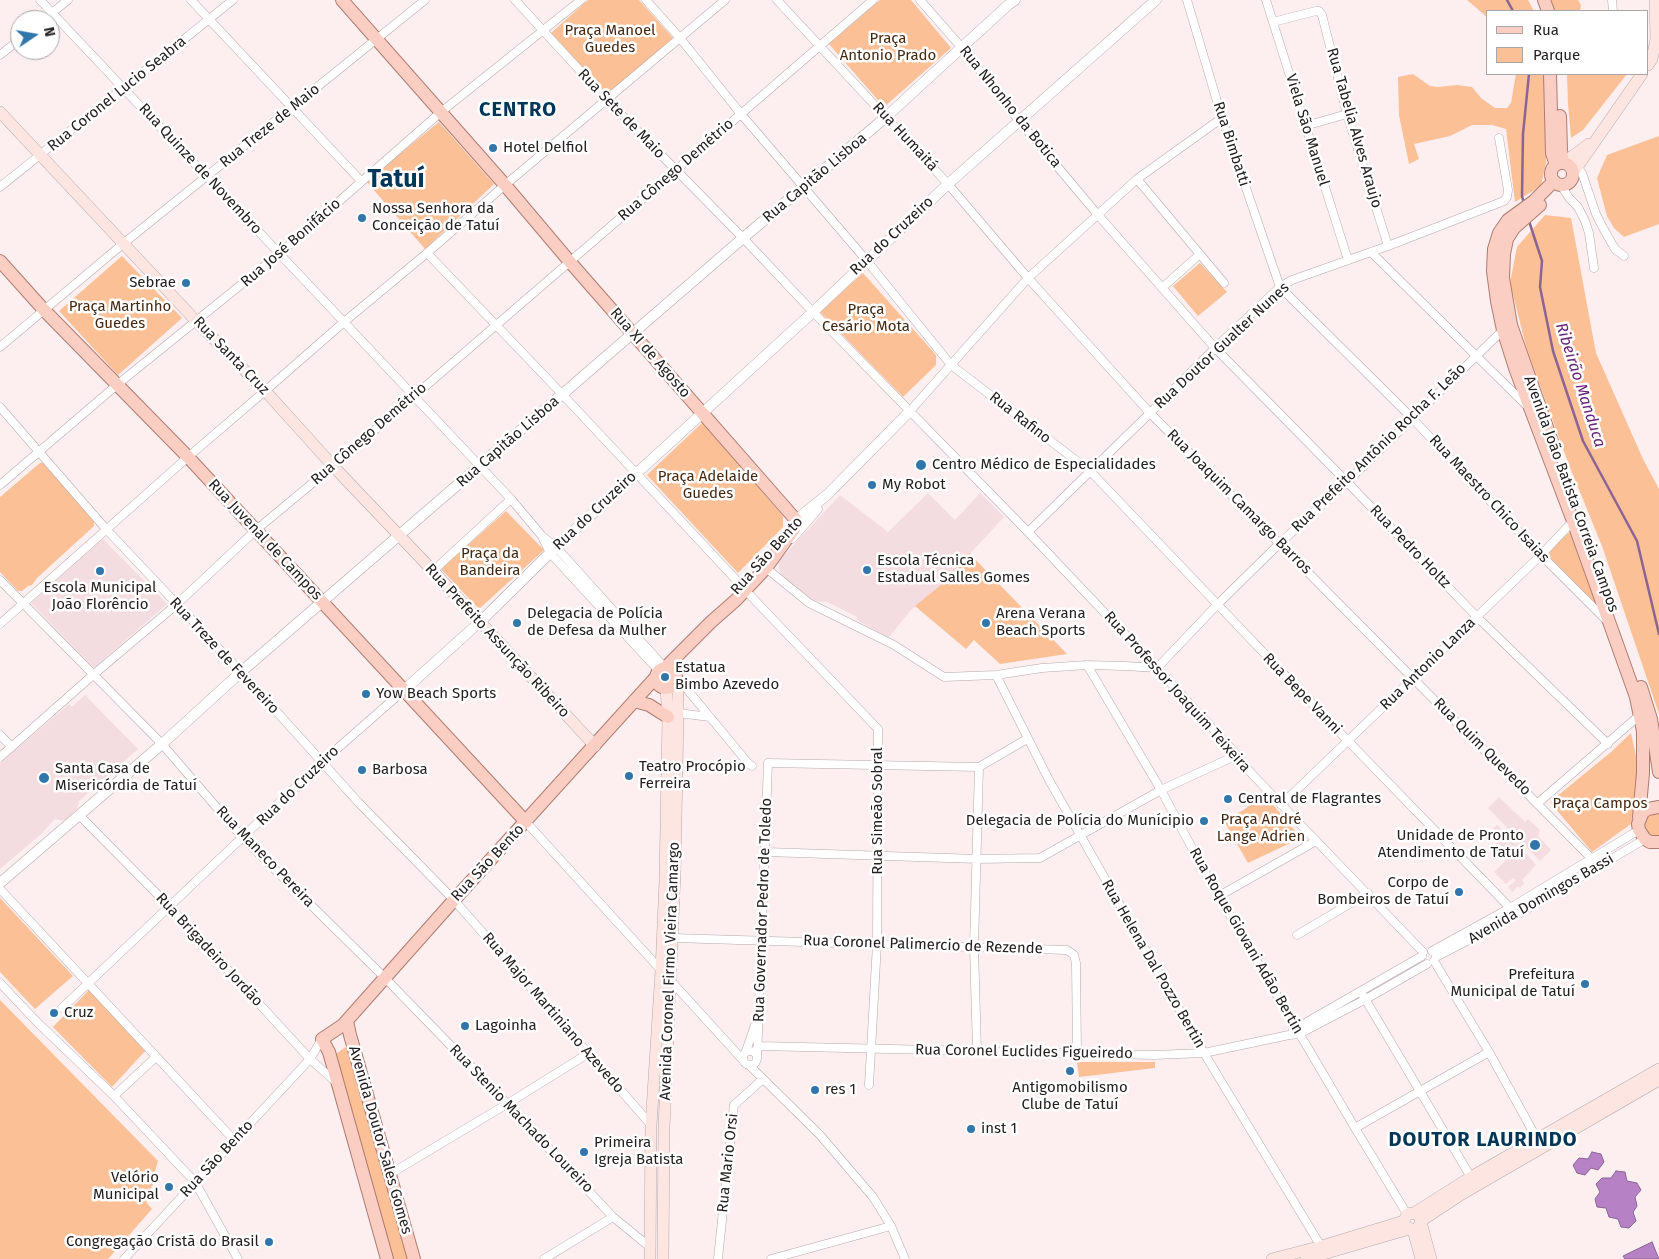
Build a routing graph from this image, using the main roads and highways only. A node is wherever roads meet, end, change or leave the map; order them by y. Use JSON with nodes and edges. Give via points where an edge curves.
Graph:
{"nodes":[{"id":1,"x":342,"y":0,"type":"edge"},
{"id":2,"x":1655,"y":0,"type":"edge"},
{"id":3,"x":1649,"y":64,"type":"edge"},
{"id":4,"x":1550,"y":75,"type":"edge"},
{"id":5,"x":1558,"y":75,"type":"edge"},
{"id":6,"x":1641,"y":75,"type":"edge"},
{"id":7,"x":0,"y":112,"type":"edge"},
{"id":8,"x":1598,"y":136,"type":"junction"},
{"id":9,"x":1561,"y":140,"type":"junction"},
{"id":10,"x":1582,"y":149,"type":"junction"},
{"id":11,"x":1560,"y":164,"type":"junction"},
{"id":12,"x":1575,"y":170,"type":"junction"},
{"id":13,"x":1558,"y":183,"type":"junction"},
{"id":14,"x":1522,"y":214,"type":"junction"},
{"id":15,"x":0,"y":261,"type":"edge"},
{"id":16,"x":796,"y":520,"type":"junction"},
{"id":17,"x":399,"y":536,"type":"joint"},
{"id":18,"x":743,"y":587,"type":"junction"},
{"id":19,"x":666,"y":678,"type":"junction"},
{"id":20,"x":634,"y":701,"type":"junction"},
{"id":21,"x":673,"y":715,"type":"junction"},
{"id":22,"x":595,"y":746,"type":"junction"},
{"id":23,"x":1658,"y":757,"type":"edge"},
{"id":24,"x":1659,"y":772,"type":"edge"},
{"id":25,"x":1643,"y":773,"type":"junction"},
{"id":26,"x":1659,"y":807,"type":"edge"},
{"id":27,"x":526,"y":822,"type":"junction"},
{"id":28,"x":1641,"y":829,"type":"junction"},
{"id":29,"x":1659,"y":842,"type":"edge"},
{"id":30,"x":345,"y":1023,"type":"junction"},
{"id":31,"x":322,"y":1039,"type":"joint"},
{"id":32,"x":329,"y":1052,"type":"junction"},
{"id":33,"x":1659,"y":1069,"type":"edge"},
{"id":34,"x":1659,"y":1080,"type":"edge"},
{"id":35,"x":1473,"y":1181,"type":"junction"},
{"id":36,"x":1413,"y":1221,"type":"junction"},
{"id":37,"x":1322,"y":1250,"type":"junction"},
{"id":38,"x":663,"y":1253,"type":"edge"},
{"id":39,"x":651,"y":1254,"type":"edge"},
{"id":40,"x":387,"y":1259,"type":"edge"},
{"id":41,"x":414,"y":1259,"type":"edge"},
{"id":42,"x":1272,"y":1259,"type":"edge"},
{"id":43,"x":1306,"y":1259,"type":"edge"},
{"id":44,"x":1421,"y":1259,"type":"edge"},
{"id":45,"x":1431,"y":1259,"type":"edge"}],
"edges":[{"from":1,"to":16,"type":"main road","name":"Rua XI de Agosto"},
{"from":2,"to":3,"type":"main road","via":[[1656,39]]},
{"from":4,"to":11,"type":"main road","via":[[1552,153]]},
{"from":5,"to":9,"type":"main road"},
{"from":6,"to":8,"type":"main road"},
{"from":7,"to":17,"type":"main road","name":"Rua Santa Cruz"},
{"from":8,"to":10,"type":"main road"},
{"from":8,"to":12,"type":"main road"},
{"from":9,"to":10,"type":"main road","via":[[1573,150]]},
{"from":9,"to":11,"type":"main road"},
{"from":10,"to":11,"type":"main road"},
{"from":11,"to":12,"type":"main road"},
{"from":11,"to":13,"type":"main road","via":[[1552,172]]},
{"from":12,"to":13,"type":"main road","via":[[1570,182]]},
{"from":13,"to":14,"type":"main road","name":"Avenida João Batista Correia Campos"},
{"from":14,"to":23,"type":"main road","name":"Avenida João Batista Correia Campos","via":[[1507,239],[1504,254],[1503,278],[1511,325],[1647,704]]},
{"from":14,"to":25,"type":"main road","name":"Avenida João Batista Correia Campos","via":[[1508,220],[1499,232],[1494,249],[1493,272],[1503,330],[1641,714]]},
{"from":15,"to":27,"type":"main road","name":"Rua Juvenal de Campos","via":[[188,457]]},
{"from":16,"to":18,"type":"main road","name":"Rua São Bento"},
{"from":16,"to":18,"type":"main road","name":"Rua São Bento","via":[[796,526],[766,568]]},
{"from":17,"to":22,"type":"main road","name":"Rua Prefeito Assunção Ribeiro"},
{"from":18,"to":19,"type":"main road","name":"Rua São Bento","via":[[685,647]]},
{"from":19,"to":20,"type":"main road","name":"Rua São Bento"},
{"from":19,"to":21,"type":"main road","name":"Avenida Coronel Firmo Vieira Camargo","via":[[678,692]]},
{"from":20,"to":21,"type":"main road"},
{"from":20,"to":22,"type":"main road","name":"Rua São Bento"},
{"from":21,"to":38,"type":"main road","name":"Avenida Coronel Firmo Vieira Camargo","via":[[673,938],[664,1128]]},
{"from":21,"to":39,"type":"main road","name":"Avenida Coronel Firmo Vieira Camargo","via":[[651,1126]]},
{"from":22,"to":27,"type":"main road","name":"Rua São Bento"},
{"from":23,"to":24,"type":"main road","name":"Avenida João Batista Correia Campos"},
{"from":23,"to":25,"type":"main road"},
{"from":25,"to":28,"type":"main road","name":"Avenida João Batista Correia Campos"},
{"from":26,"to":28,"type":"main road","via":[[1648,809]]},
{"from":27,"to":30,"type":"main road","name":"Rua São Bento"},
{"from":28,"to":29,"type":"main road","via":[[1650,842]]},
{"from":30,"to":31,"type":"main road","name":"Rua São Bento"},
{"from":30,"to":32,"type":"main road","name":"Rua São Bento"},
{"from":30,"to":41,"type":"main road","name":"Avenida Doutor Sales Gomes"},
{"from":31,"to":32,"type":"main road","name":"Avenida Doutor Sales Gomes"},
{"from":32,"to":40,"type":"main road","name":"Avenida Doutor Sales Gomes"},
{"from":33,"to":35,"type":"main road","via":[[1537,1139]]},
{"from":34,"to":35,"type":"main road"},
{"from":35,"to":36,"type":"main road"},
{"from":36,"to":37,"type":"main road"},
{"from":36,"to":44,"type":"main road"},
{"from":36,"to":45,"type":"main road"},
{"from":37,"to":42,"type":"main road"},
{"from":37,"to":43,"type":"main road"}]}
